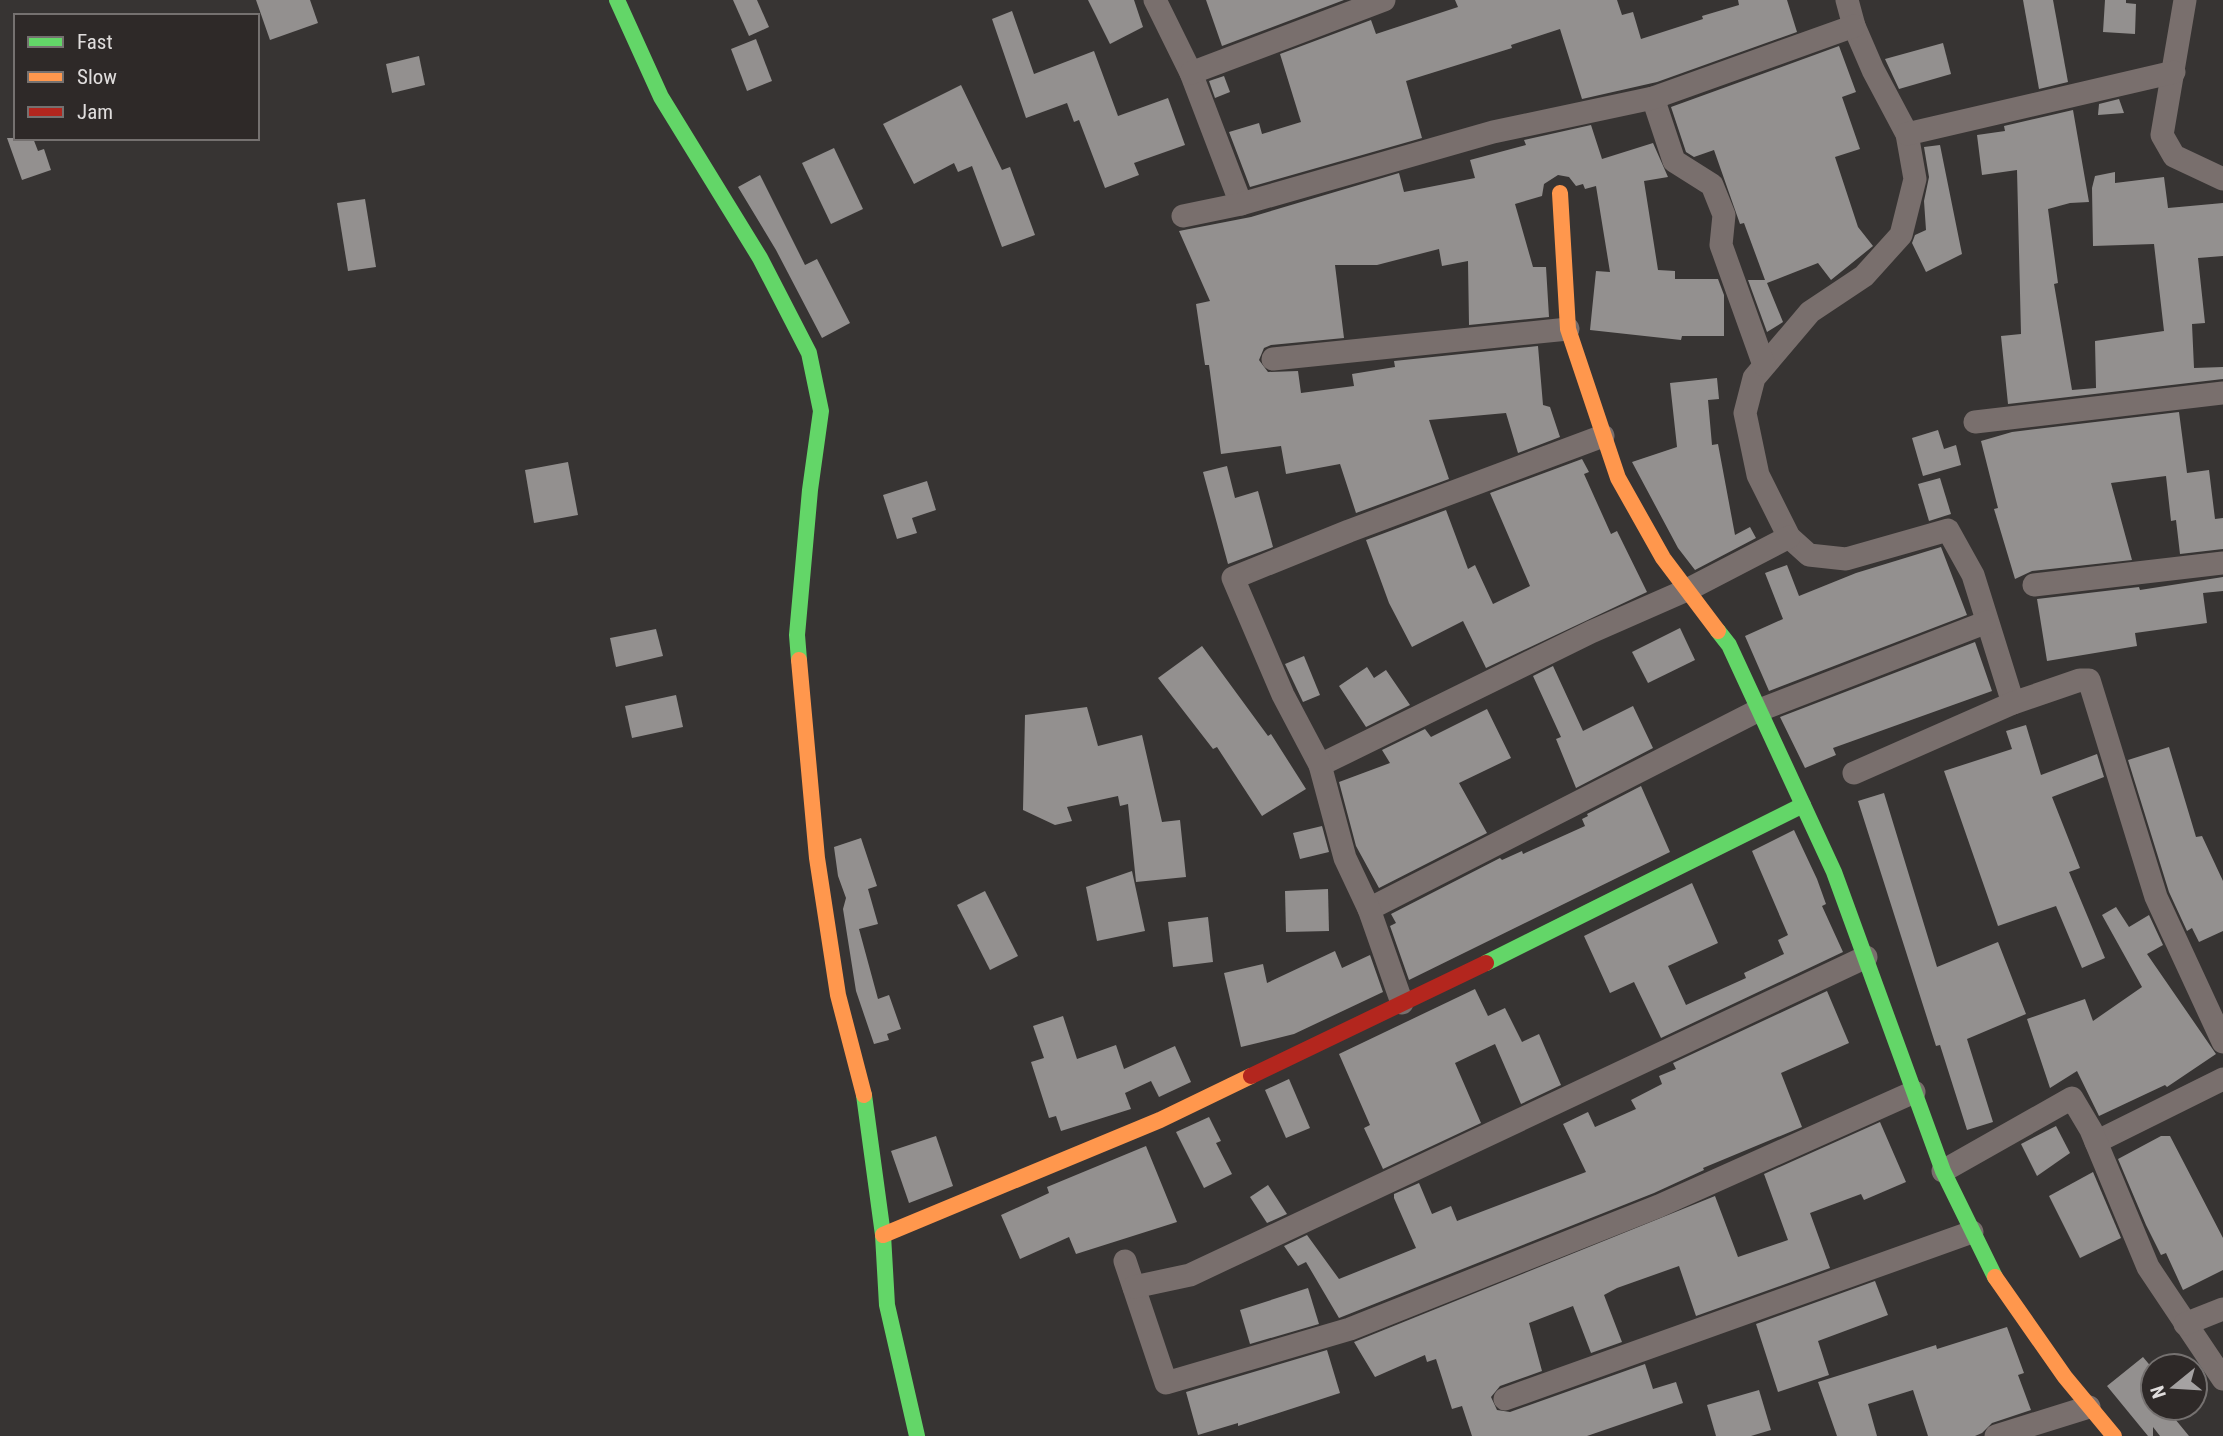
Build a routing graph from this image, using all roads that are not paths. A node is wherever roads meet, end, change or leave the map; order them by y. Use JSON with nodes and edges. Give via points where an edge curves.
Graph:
{"nodes":[{"id":1,"x":617,"y":0,"type":"edge"},
{"id":2,"x":1155,"y":0,"type":"edge"},
{"id":3,"x":1384,"y":0,"type":"edge"},
{"id":4,"x":1847,"y":0,"type":"edge"},
{"id":5,"x":2185,"y":0,"type":"edge"},
{"id":6,"x":1854,"y":26,"type":"junction"},
{"id":7,"x":2174,"y":72,"type":"junction"},
{"id":8,"x":1191,"y":73,"type":"junction"},
{"id":9,"x":1653,"y":98,"type":"junction"},
{"id":10,"x":1907,"y":134,"type":"junction"},
{"id":11,"x":2223,"y":179,"type":"edge"},
{"id":12,"x":1560,"y":193,"type":"dead end"},
{"id":13,"x":1241,"y":204,"type":"junction"},
{"id":14,"x":1183,"y":216,"type":"dead end"},
{"id":15,"x":1568,"y":329,"type":"junction"},
{"id":16,"x":1273,"y":359,"type":"dead end"},
{"id":17,"x":1764,"y":365,"type":"junction"},
{"id":18,"x":2223,"y":393,"type":"edge"},
{"id":19,"x":1975,"y":422,"type":"dead end"},
{"id":20,"x":1603,"y":436,"type":"junction"},
{"id":21,"x":1789,"y":537,"type":"junction"},
{"id":22,"x":2223,"y":563,"type":"edge"},
{"id":23,"x":2034,"y":585,"type":"dead end"},
{"id":24,"x":1689,"y":590,"type":"junction"},
{"id":25,"x":1987,"y":622,"type":"junction"},
{"id":26,"x":2013,"y":703,"type":"junction"},
{"id":27,"x":1757,"y":711,"type":"junction"},
{"id":28,"x":1320,"y":765,"type":"junction"},
{"id":29,"x":1854,"y":773,"type":"dead end"},
{"id":30,"x":1803,"y":805,"type":"junction"},
{"id":31,"x":1369,"y":909,"type":"junction"},
{"id":32,"x":1866,"y":957,"type":"junction"},
{"id":33,"x":1402,"y":1003,"type":"junction"},
{"id":34,"x":2223,"y":1042,"type":"edge"},
{"id":35,"x":2223,"y":1079,"type":"edge"},
{"id":36,"x":1914,"y":1092,"type":"junction"},
{"id":37,"x":2096,"y":1142,"type":"junction"},
{"id":38,"x":1943,"y":1171,"type":"junction"},
{"id":39,"x":1972,"y":1232,"type":"junction"},
{"id":40,"x":883,"y":1235,"type":"junction"},
{"id":41,"x":1125,"y":1261,"type":"dead end"},
{"id":42,"x":1134,"y":1287,"type":"junction"},
{"id":43,"x":2223,"y":1310,"type":"edge"},
{"id":44,"x":2185,"y":1324,"type":"junction"},
{"id":45,"x":2223,"y":1379,"type":"edge"},
{"id":46,"x":1505,"y":1399,"type":"dead end"},
{"id":47,"x":2089,"y":1407,"type":"junction"},
{"id":48,"x":917,"y":1436,"type":"edge"},
{"id":49,"x":1996,"y":1436,"type":"edge"},
{"id":50,"x":2114,"y":1436,"type":"edge"}],
"edges":[{"from":1,"to":40,"type":"street","via":[[661,97],[760,258],[810,353],[821,411],[797,635],[803,726],[838,995],[864,1093]]},
{"from":2,"to":8,"type":"street"},
{"from":3,"to":8,"type":"street"},
{"from":4,"to":6,"type":"street"},
{"from":5,"to":7,"type":"street"},
{"from":6,"to":9,"type":"street"},
{"from":6,"to":10,"type":"street"},
{"from":7,"to":10,"type":"street"},
{"from":7,"to":11,"type":"street","via":[[2162,135],[2174,156]]},
{"from":8,"to":13,"type":"street"},
{"from":9,"to":13,"type":"street","via":[[1493,132]]},
{"from":9,"to":17,"type":"street","via":[[1675,161],[1712,185],[1724,215],[1721,245]]},
{"from":10,"to":17,"type":"street","via":[[1915,179],[1901,235],[1864,276],[1810,312]]},
{"from":12,"to":15,"type":"street"},
{"from":13,"to":14,"type":"street"},
{"from":15,"to":16,"type":"street"},
{"from":15,"to":20,"type":"street"},
{"from":17,"to":21,"type":"street","via":[[1754,378],[1745,413],[1758,475]]},
{"from":18,"to":19,"type":"street"},
{"from":20,"to":24,"type":"street","via":[[1618,478],[1663,558]]},
{"from":20,"to":28,"type":"street","via":[[1233,578],[1283,695]]},
{"from":21,"to":24,"type":"street"},
{"from":21,"to":25,"type":"street","via":[[1809,555],[1846,559],[1948,530],[1973,575]]},
{"from":22,"to":23,"type":"street"},
{"from":24,"to":27,"type":"street","via":[[1729,645]]},
{"from":24,"to":28,"type":"street","via":[[1591,632]]},
{"from":25,"to":26,"type":"street"},
{"from":25,"to":27,"type":"street"},
{"from":26,"to":29,"type":"street"},
{"from":26,"to":34,"type":"street","via":[[2089,680],[2155,898]]},
{"from":27,"to":30,"type":"street"},
{"from":27,"to":31,"type":"street"},
{"from":28,"to":31,"type":"street","via":[[1345,858]]},
{"from":30,"to":32,"type":"street"},
{"from":30,"to":33,"type":"street"},
{"from":31,"to":33,"type":"street"},
{"from":32,"to":36,"type":"street"},
{"from":32,"to":42,"type":"street","via":[[1190,1275]]},
{"from":33,"to":40,"type":"street","via":[[1160,1120]]},
{"from":35,"to":37,"type":"street"},
{"from":36,"to":38,"type":"street"},
{"from":36,"to":42,"type":"street","via":[[1659,1206],[1350,1329],[1166,1382]]},
{"from":37,"to":38,"type":"street","via":[[2072,1098]]},
{"from":37,"to":44,"type":"street","via":[[2148,1267]]},
{"from":38,"to":39,"type":"street"},
{"from":39,"to":46,"type":"street"},
{"from":39,"to":47,"type":"street","via":[[1997,1282]]},
{"from":40,"to":48,"type":"street","via":[[887,1305]]},
{"from":41,"to":42,"type":"street"},
{"from":43,"to":44,"type":"street"},
{"from":44,"to":45,"type":"street"},
{"from":47,"to":49,"type":"street"},
{"from":47,"to":50,"type":"street"}]}
